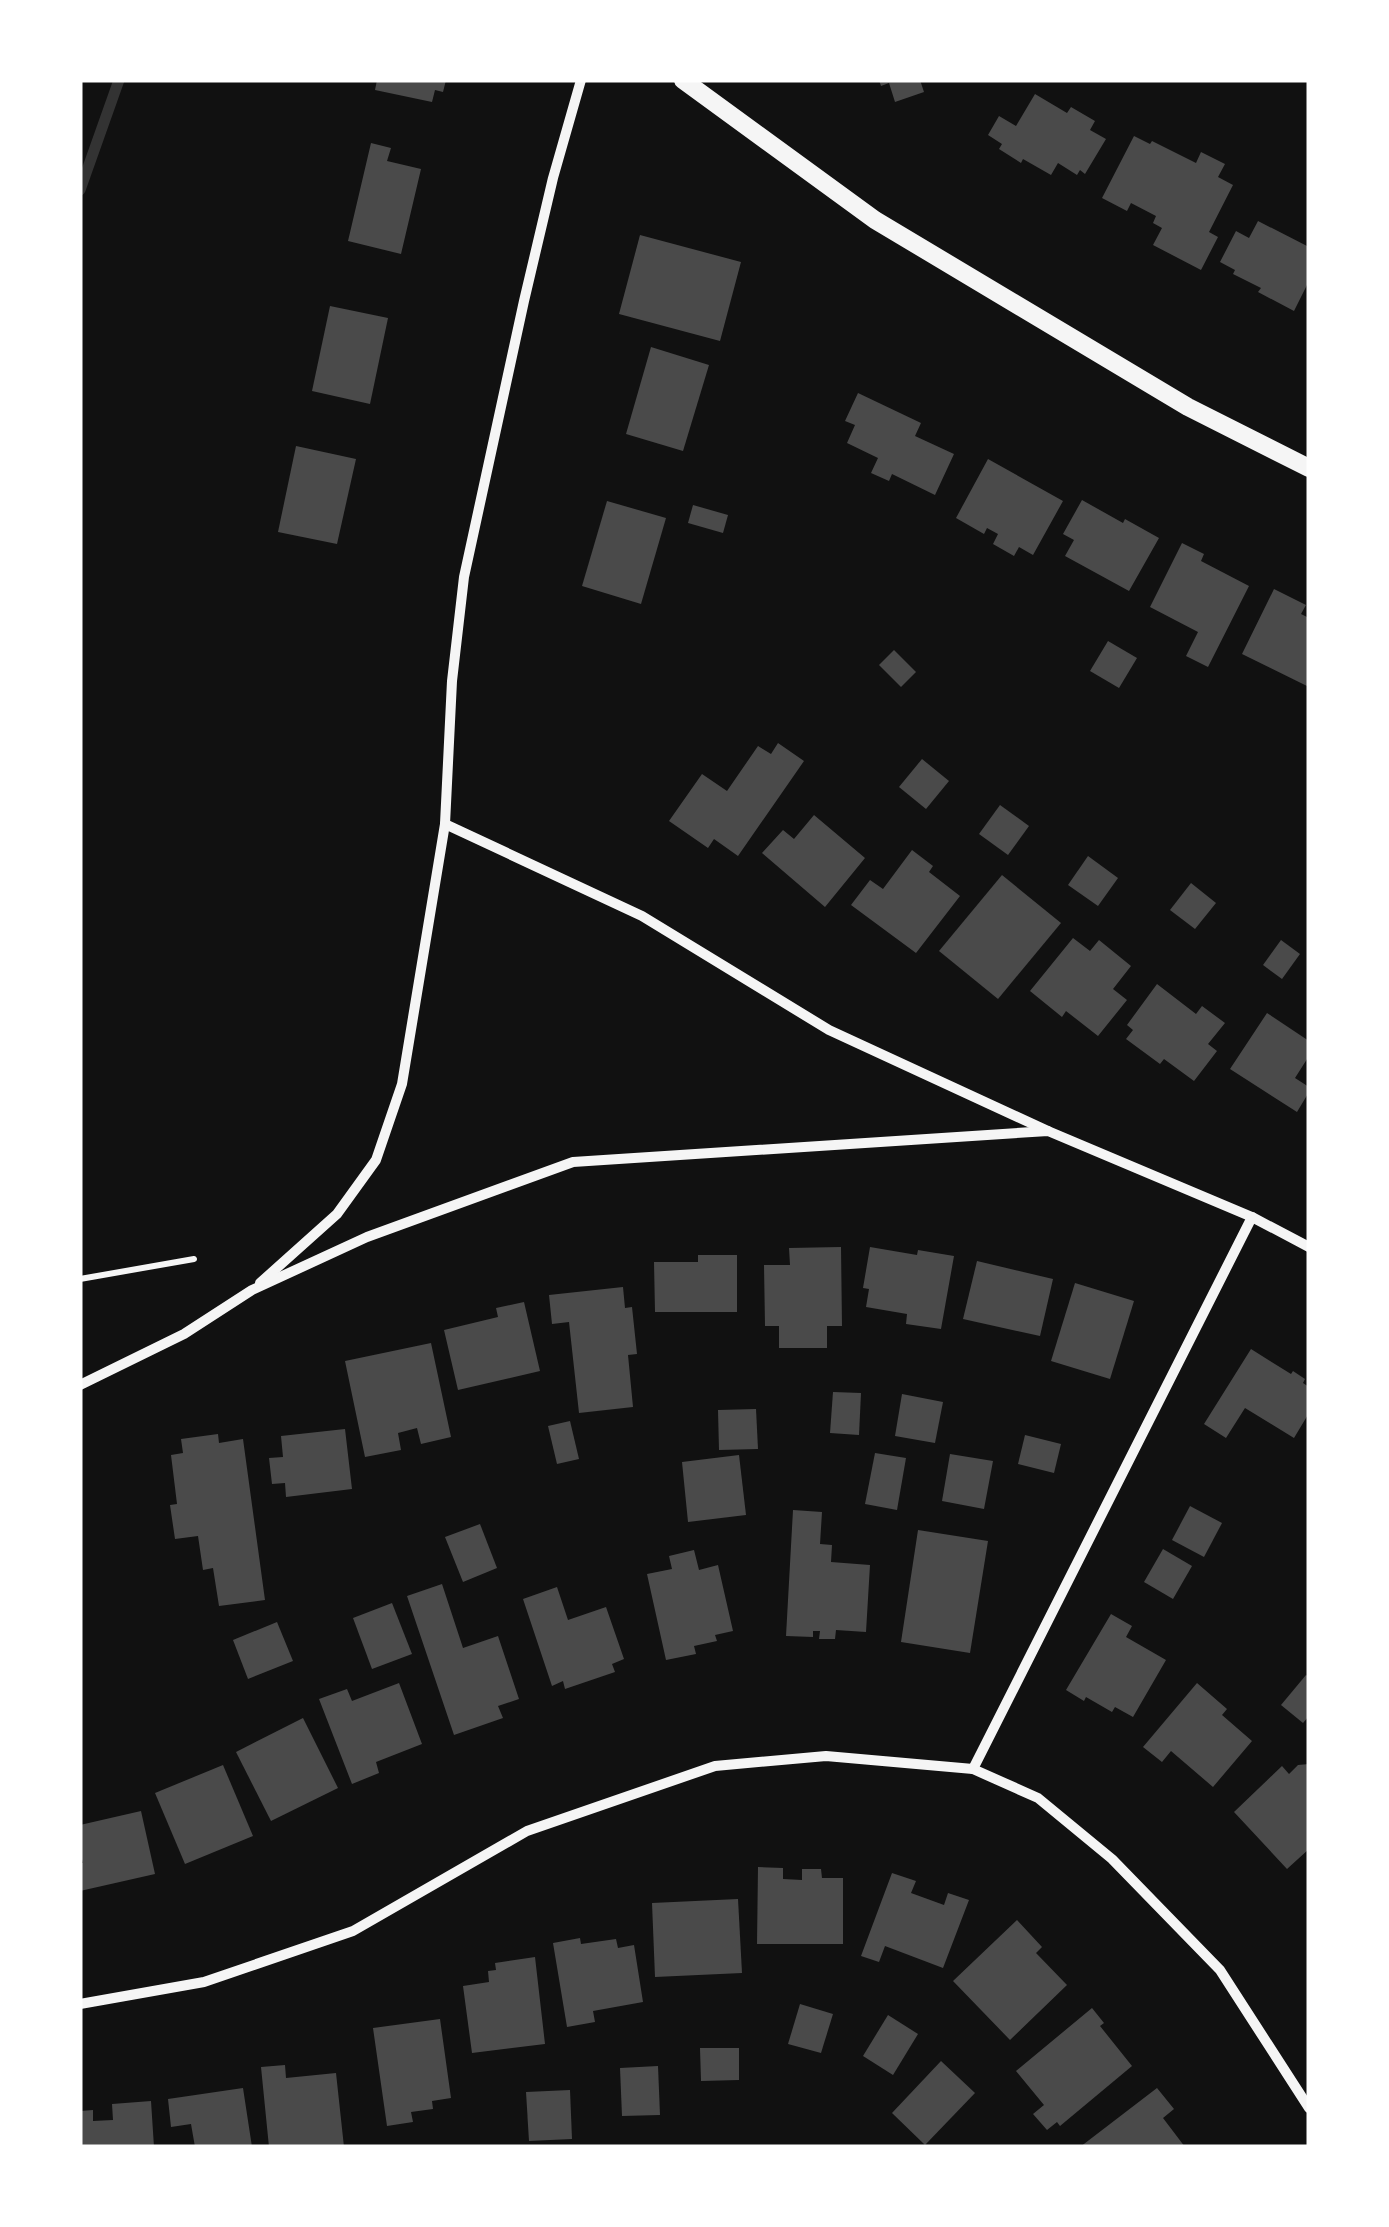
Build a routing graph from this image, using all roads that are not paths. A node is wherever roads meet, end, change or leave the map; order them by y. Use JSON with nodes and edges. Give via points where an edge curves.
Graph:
{"nodes":[{"id":1,"x":581,"y":80,"type":"edge"},
{"id":2,"x":683,"y":80,"type":"edge"},
{"id":3,"x":1309,"y":468,"type":"edge"},
{"id":4,"x":445,"y":824,"type":"junction"},
{"id":5,"x":1048,"y":1131,"type":"junction"},
{"id":6,"x":1252,"y":1218,"type":"junction"},
{"id":7,"x":1309,"y":1247,"type":"edge"},
{"id":8,"x":252,"y":1290,"type":"junction"},
{"id":9,"x":80,"y":1385,"type":"edge"},
{"id":10,"x":974,"y":1770,"type":"junction"},
{"id":11,"x":80,"y":2004,"type":"edge"},
{"id":12,"x":1309,"y":2108,"type":"edge"}],
"edges":[{"from":1,"to":4,"type":"street","via":[[464,576]]},
{"from":2,"to":3,"type":"street","via":[[874,220],[1188,407]]},
{"from":4,"to":5,"type":"street","via":[[642,916],[829,1030]]},
{"from":4,"to":8,"type":"street","via":[[402,1084],[376,1160],[337,1214]]},
{"from":5,"to":6,"type":"street"},
{"from":5,"to":8,"type":"street","via":[[573,1162],[367,1237]]},
{"from":6,"to":7,"type":"street"},
{"from":6,"to":10,"type":"street"},
{"from":8,"to":9,"type":"street","via":[[184,1334]]},
{"from":10,"to":11,"type":"street","via":[[826,1756],[715,1766],[527,1830],[353,1931],[204,1982]]},
{"from":10,"to":12,"type":"street","via":[[1038,1798],[1112,1859],[1220,1970]]}]}
